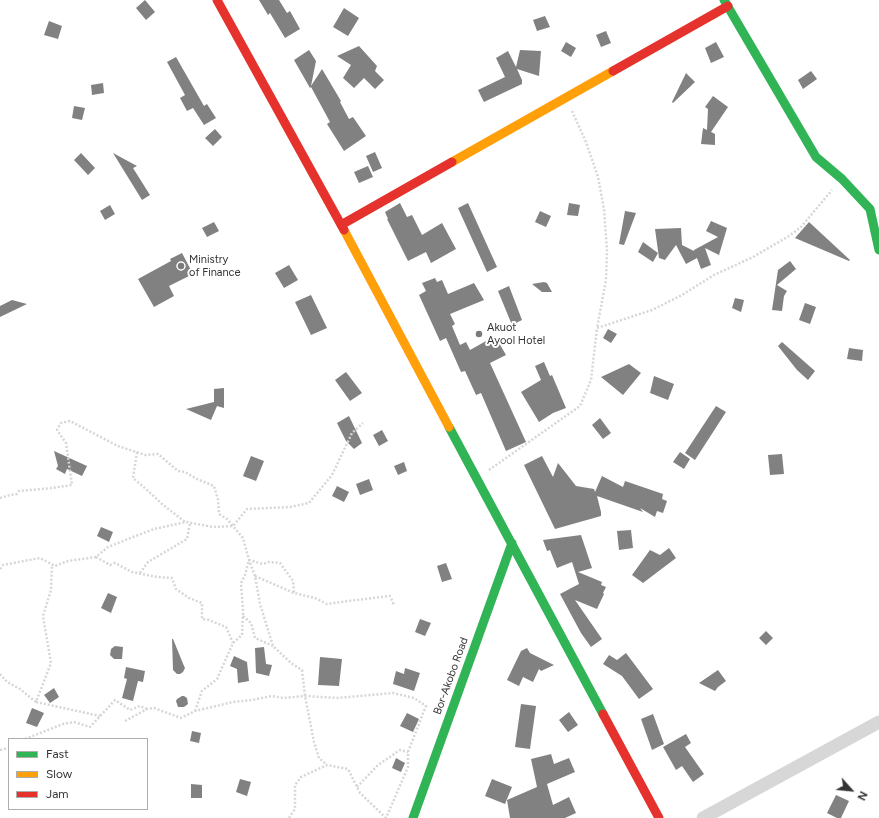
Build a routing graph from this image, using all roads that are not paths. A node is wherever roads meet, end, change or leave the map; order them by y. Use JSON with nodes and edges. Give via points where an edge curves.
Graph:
{"nodes":[{"id":1,"x":217,"y":0,"type":"edge"},
{"id":2,"x":726,"y":3,"type":"edge"},
{"id":3,"x":341,"y":225,"type":"junction"},
{"id":4,"x":879,"y":250,"type":"edge"},
{"id":5,"x":512,"y":543,"type":"junction"},
{"id":6,"x":879,"y":722,"type":"edge"},
{"id":7,"x":413,"y":818,"type":"edge"},
{"id":8,"x":660,"y":818,"type":"edge"},
{"id":9,"x":703,"y":818,"type":"edge"}],
"edges":[{"from":1,"to":3,"type":"street"},
{"from":2,"to":3,"type":"street","via":[[566,98]]},
{"from":2,"to":4,"type":"street","via":[[816,157],[842,179],[870,210]]},
{"from":3,"to":5,"type":"street"},
{"from":5,"to":7,"type":"street","name":"Bor-Akobo Road"},
{"from":5,"to":8,"type":"street"},
{"from":6,"to":9,"type":"street"}]}
